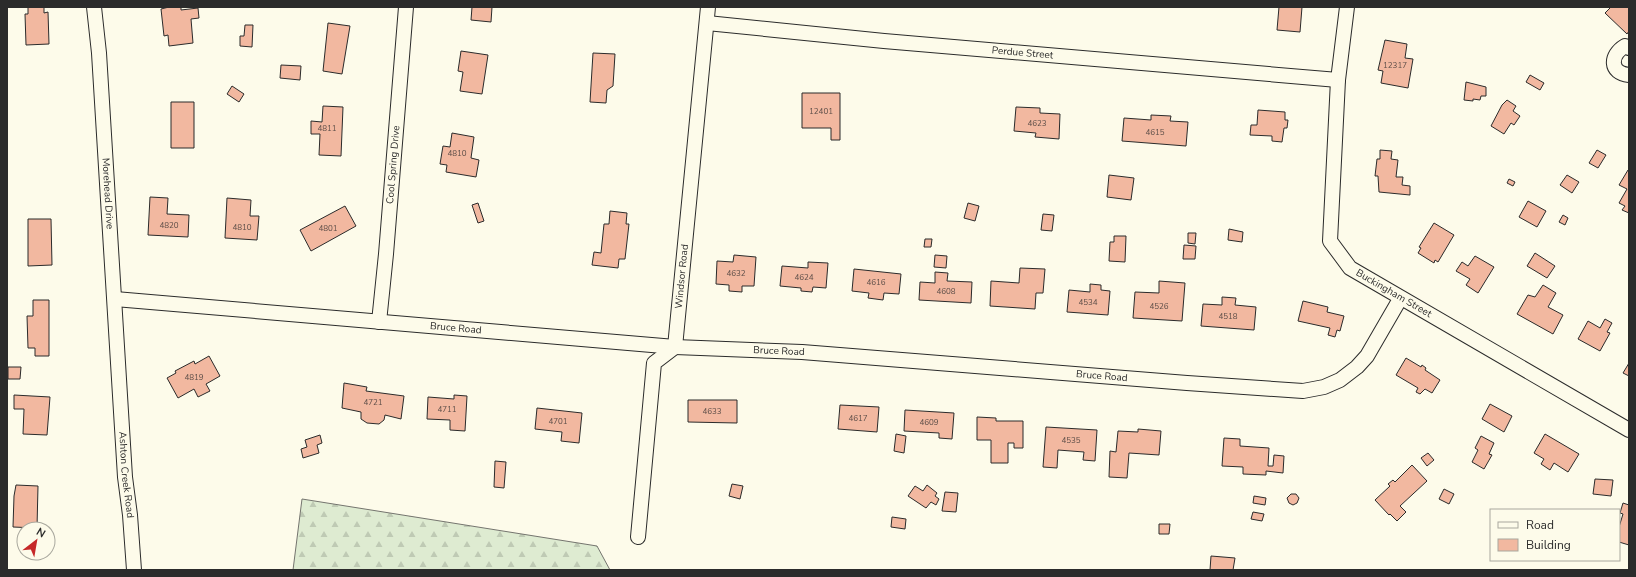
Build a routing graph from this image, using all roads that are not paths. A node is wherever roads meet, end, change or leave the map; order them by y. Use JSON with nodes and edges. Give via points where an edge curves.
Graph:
{"nodes":[{"id":1,"x":94,"y":7,"type":"edge"},
{"id":2,"x":406,"y":7,"type":"edge"},
{"id":3,"x":708,"y":7,"type":"edge"},
{"id":4,"x":1347,"y":7,"type":"edge"},
{"id":5,"x":707,"y":24,"type":"junction"},
{"id":6,"x":1629,"y":48,"type":"edge"},
{"id":7,"x":1629,"y":75,"type":"edge"},
{"id":8,"x":1338,"y":80,"type":"junction"},
{"id":9,"x":115,"y":299,"type":"junction"},
{"id":10,"x":1400,"y":299,"type":"junction"},
{"id":11,"x":379,"y":322,"type":"junction"},
{"id":12,"x":674,"y":347,"type":"junction"},
{"id":13,"x":119,"y":380,"type":"joint"},
{"id":14,"x":1629,"y":430,"type":"edge"},
{"id":15,"x":638,"y":537,"type":"dead end"},
{"id":16,"x":134,"y":570,"type":"edge"}],
"edges":[{"from":1,"to":9,"type":"street","name":"Morehead Drive"},
{"from":2,"to":11,"type":"street","name":"Cool Spring Drive"},
{"from":3,"to":5,"type":"street","name":"Windsor Road"},
{"from":4,"to":8,"type":"street","name":"Buckingham Street"},
{"from":5,"to":8,"type":"street","name":"Perdue Street","via":[[884,42]]},
{"from":5,"to":12,"type":"street","name":"Windsor Road"},
{"from":6,"to":7,"type":"street","via":[[1626,46],[1618,50],[1614,61],[1620,73]]},
{"from":8,"to":10,"type":"street","name":"Buckingham Street","via":[[1330,241],[1350,268]]},
{"from":9,"to":11,"type":"street","name":"Bruce Road"},
{"from":9,"to":13,"type":"street","name":"Morehead Drive"},
{"from":10,"to":12,"type":"street","name":"Bruce Road","via":[[1367,356],[1357,367],[1324,387],[1304,390],[1179,383],[802,352]]},
{"from":10,"to":14,"type":"street","name":"Buckingham Street"},
{"from":11,"to":12,"type":"street","name":"Bruce Road"},
{"from":12,"to":15,"type":"street","via":[[654,364]]},
{"from":13,"to":16,"type":"street","name":"Ashton Creek Road"}]}
